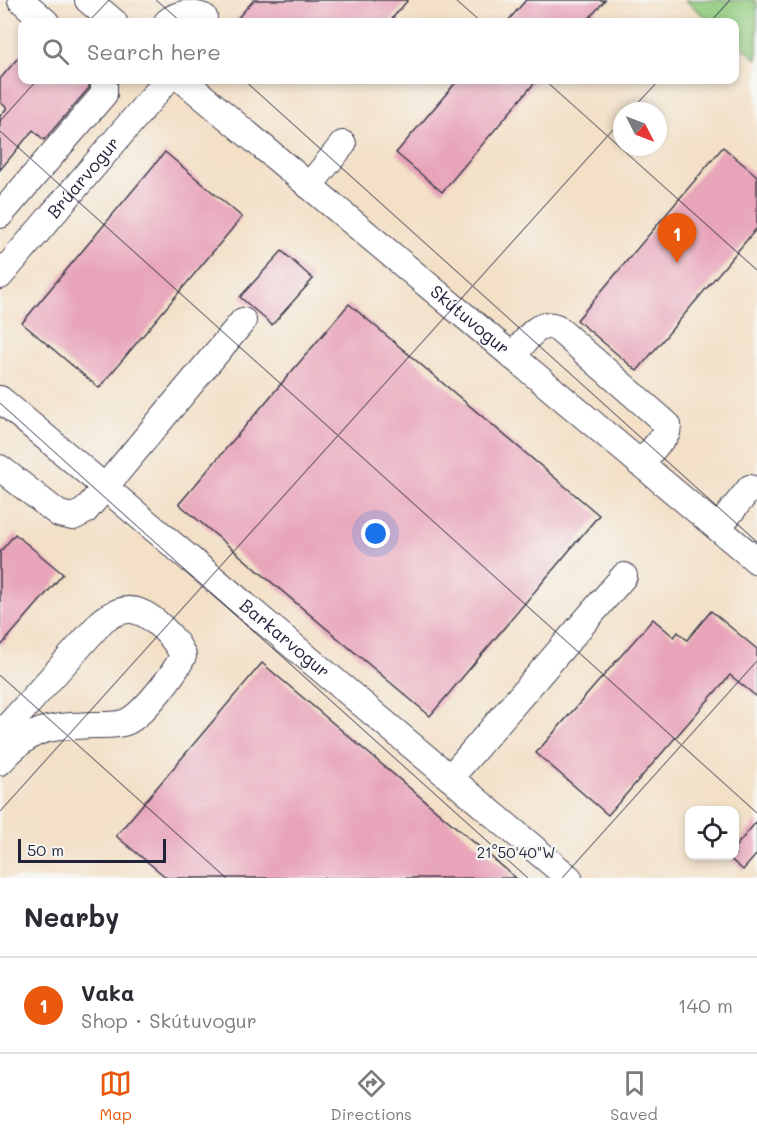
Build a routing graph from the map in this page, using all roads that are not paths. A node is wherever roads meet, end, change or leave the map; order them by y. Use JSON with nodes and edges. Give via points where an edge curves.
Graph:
{"nodes":[{"id":1,"x":88,"y":0,"type":"edge"},
{"id":2,"x":204,"y":17,"type":"dead end"},
{"id":3,"x":109,"y":18,"type":"edge"},
{"id":4,"x":172,"y":18,"type":"edge"},
{"id":5,"x":104,"y":84,"type":"edge"},
{"id":6,"x":164,"y":84,"type":"edge"},
{"id":7,"x":188,"y":84,"type":"edge"},
{"id":8,"x":344,"y":144,"type":"dead end"},
{"id":9,"x":309,"y":186,"type":"junction"},
{"id":10,"x":0,"y":215,"type":"edge"},
{"id":11,"x":0,"y":276,"type":"edge"},
{"id":12,"x":243,"y":321,"type":"dead end"},
{"id":13,"x":513,"y":357,"type":"junction"},
{"id":14,"x":0,"y":399,"type":"edge"},
{"id":15,"x":640,"y":464,"type":"junction"},
{"id":16,"x":0,"y":468,"type":"edge"},
{"id":17,"x":105,"y":487,"type":"junction"},
{"id":18,"x":750,"y":488,"type":"dead end"},
{"id":19,"x":718,"y":528,"type":"junction"},
{"id":20,"x":757,"y":561,"type":"edge"},
{"id":21,"x":624,"y":576,"type":"dead end"},
{"id":22,"x":0,"y":735,"type":"edge"},
{"id":23,"x":0,"y":762,"type":"edge"},
{"id":24,"x":450,"y":778,"type":"junction"},
{"id":25,"x":569,"y":878,"type":"edge"}],
"edges":[{"from":1,"to":3,"type":"street"},
{"from":2,"to":4,"type":"street","via":[[191,12]]},
{"from":5,"to":10,"type":"street","via":[[104,94]]},
{"from":6,"to":11,"type":"street","name":"Brúarvogur"},
{"from":7,"to":9,"type":"street","name":"Skútuvogur"},
{"from":8,"to":9,"type":"street"},
{"from":9,"to":13,"type":"street","name":"Skútuvogur"},
{"from":12,"to":17,"type":"street"},
{"from":13,"to":15,"type":"street","name":"Skútuvogur"},
{"from":13,"to":15,"type":"street","via":[[537,328],[547,324],[556,327],[668,425],[667,433]]},
{"from":14,"to":17,"type":"street","name":"Barkarvogur"},
{"from":15,"to":19,"type":"street","name":"Skútuvogur"},
{"from":16,"to":17,"type":"street","via":[[59,514],[73,517],[85,511]]},
{"from":17,"to":24,"type":"street","name":"Barkarvogur"},
{"from":18,"to":19,"type":"street"},
{"from":19,"to":20,"type":"street","name":"Skútuvogur"},
{"from":21,"to":24,"type":"street"},
{"from":22,"to":23,"type":"street","via":[[104,620],[117,612],[132,610],[145,614],[179,645],[183,656],[177,668],[127,722],[56,726],[36,731],[19,741]]},
{"from":24,"to":25,"type":"street","name":"Barkarvogur"}]}
